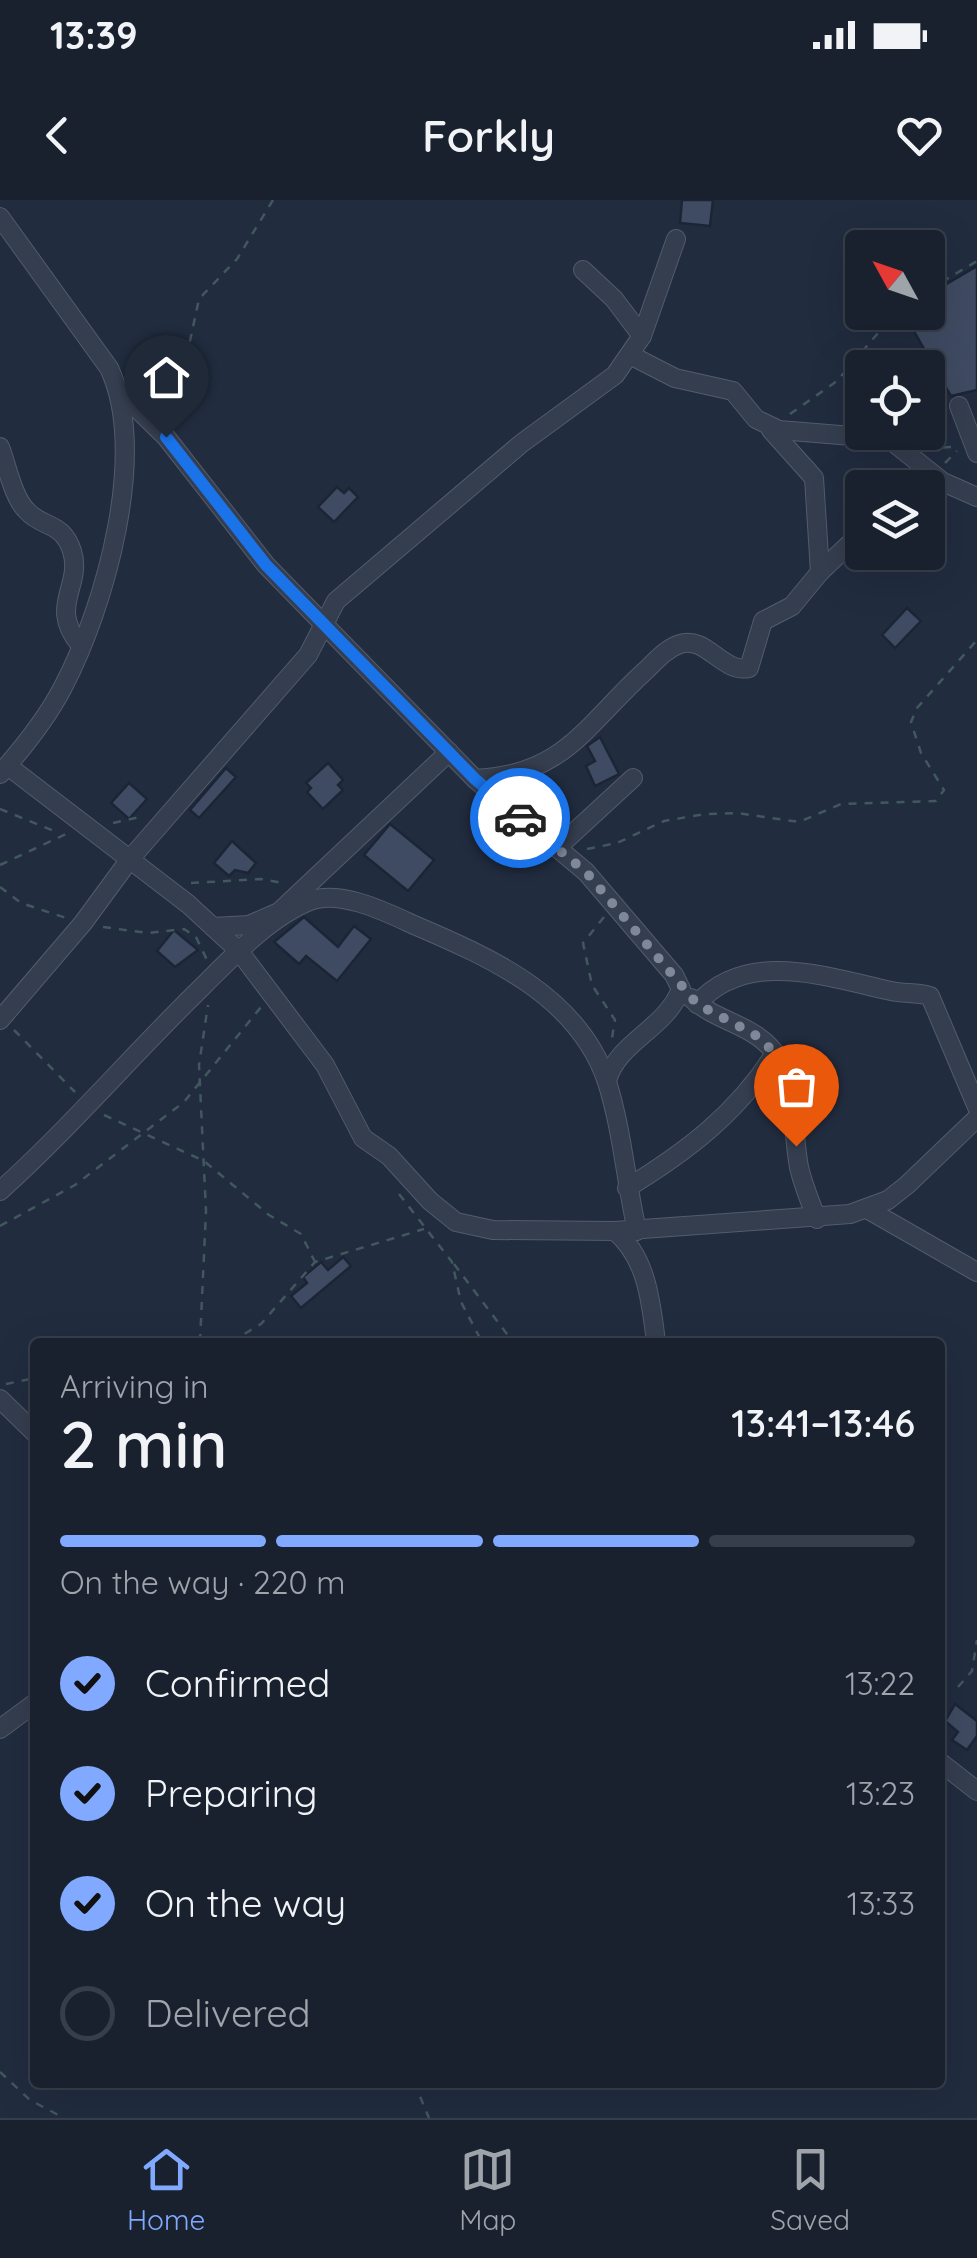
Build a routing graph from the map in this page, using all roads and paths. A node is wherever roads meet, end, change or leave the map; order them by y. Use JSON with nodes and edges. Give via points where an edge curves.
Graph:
{"nodes":[{"id":1,"x":273,"y":200,"type":"edge"},
{"id":2,"x":0,"y":217,"type":"edge"},
{"id":3,"x":676,"y":239,"type":"dead end"},
{"id":4,"x":977,"y":260,"type":"edge"},
{"id":5,"x":582,"y":270,"type":"dead end"},
{"id":6,"x":945,"y":280,"type":"edge"},
{"id":7,"x":881,"y":330,"type":"edge"},
{"id":8,"x":642,"y":336,"type":"junction"},
{"id":9,"x":632,"y":356,"type":"junction"},
{"id":10,"x":122,"y":394,"type":"junction"},
{"id":11,"x":959,"y":406,"type":"dead end"},
{"id":12,"x":766,"y":425,"type":"junction"},
{"id":13,"x":845,"y":435,"type":"edge"},
{"id":14,"x":166,"y":437,"type":"junction"},
{"id":15,"x":0,"y":447,"type":"edge"},
{"id":16,"x":945,"y":447,"type":"edge"},
{"id":17,"x":903,"y":450,"type":"edge"},
{"id":18,"x":977,"y":453,"type":"edge"},
{"id":19,"x":920,"y":470,"type":"edge"},
{"id":20,"x":942,"y":470,"type":"edge"},
{"id":21,"x":945,"y":488,"type":"edge"},
{"id":22,"x":977,"y":497,"type":"edge"},
{"id":23,"x":845,"y":548,"type":"edge"},
{"id":24,"x":820,"y":572,"type":"junction"},
{"id":25,"x":322,"y":622,"type":"junction"},
{"id":26,"x":977,"y":640,"type":"edge"},
{"id":27,"x":81,"y":646,"type":"junction"},
{"id":28,"x":449,"y":752,"type":"junction"},
{"id":29,"x":4,"y":770,"type":"edge"},
{"id":30,"x":633,"y":778,"type":"dead end"},
{"id":31,"x":475,"y":779,"type":"junction"},
{"id":32,"x":0,"y":809,"type":"edge"},
{"id":33,"x":152,"y":812,"type":"dead end"},
{"id":34,"x":88,"y":828,"type":"junction"},
{"id":35,"x":559,"y":846,"type":"junction"},
{"id":36,"x":130,"y":858,"type":"junction"},
{"id":37,"x":0,"y":865,"type":"edge"},
{"id":38,"x":164,"y":886,"type":"junction"},
{"id":39,"x":0,"y":887,"type":"edge"},
{"id":40,"x":302,"y":892,"type":"junction"},
{"id":41,"x":618,"y":906,"type":"junction"},
{"id":42,"x":83,"y":923,"type":"junction"},
{"id":43,"x":213,"y":926,"type":"junction"},
{"id":44,"x":239,"y":951,"type":"junction"},
{"id":45,"x":214,"y":975,"type":"junction"},
{"id":46,"x":681,"y":989,"type":"junction"},
{"id":47,"x":271,"y":994,"type":"junction"},
{"id":48,"x":697,"y":1004,"type":"junction"},
{"id":49,"x":1,"y":1019,"type":"edge"},
{"id":50,"x":775,"y":1053,"type":"junction"},
{"id":51,"x":608,"y":1075,"type":"junction"},
{"id":52,"x":199,"y":1086,"type":"junction"},
{"id":53,"x":86,"y":1104,"type":"junction"},
{"id":54,"x":977,"y":1107,"type":"edge"},
{"id":55,"x":977,"y":1118,"type":"edge"},
{"id":56,"x":141,"y":1133,"type":"junction"},
{"id":57,"x":204,"y":1161,"type":"junction"},
{"id":58,"x":391,"y":1182,"type":"dead end"},
{"id":59,"x":627,"y":1188,"type":"junction"},
{"id":60,"x":0,"y":1192,"type":"edge"},
{"id":61,"x":867,"y":1209,"type":"junction"},
{"id":62,"x":817,"y":1219,"type":"junction"},
{"id":63,"x":0,"y":1226,"type":"edge"},
{"id":64,"x":424,"y":1229,"type":"junction"},
{"id":65,"x":614,"y":1231,"type":"junction"},
{"id":66,"x":637,"y":1231,"type":"junction"},
{"id":67,"x":315,"y":1262,"type":"junction"},
{"id":68,"x":452,"y":1262,"type":"junction"},
{"id":69,"x":977,"y":1272,"type":"edge"},
{"id":70,"x":200,"y":1338,"type":"edge"},
{"id":71,"x":237,"y":1338,"type":"edge"},
{"id":72,"x":480,"y":1338,"type":"edge"},
{"id":73,"x":511,"y":1338,"type":"edge"},
{"id":74,"x":655,"y":1338,"type":"edge"},
{"id":75,"x":30,"y":1379,"type":"edge"},
{"id":76,"x":0,"y":1386,"type":"edge"},
{"id":77,"x":0,"y":1399,"type":"edge"},
{"id":78,"x":30,"y":1428,"type":"edge"},
{"id":79,"x":977,"y":1640,"type":"edge"},
{"id":80,"x":958,"y":1687,"type":"dead end"},
{"id":81,"x":30,"y":1707,"type":"edge"},
{"id":82,"x":0,"y":1728,"type":"edge"},
{"id":83,"x":945,"y":1766,"type":"edge"},
{"id":84,"x":977,"y":1792,"type":"edge"},
{"id":85,"x":0,"y":2072,"type":"edge"},
{"id":86,"x":416,"y":2088,"type":"edge"},
{"id":87,"x":64,"y":2118,"type":"edge"},
{"id":88,"x":429,"y":2118,"type":"edge"}],
"edges":[{"from":1,"to":14,"type":"path","via":[[237,259],[200,300]]},
{"from":2,"to":10,"type":"street","via":[[89,334]]},
{"from":3,"to":8,"type":"street"},
{"from":4,"to":6,"type":"path"},
{"from":5,"to":8,"type":"street"},
{"from":7,"to":12,"type":"path","via":[[837,382]]},
{"from":8,"to":9,"type":"street"},
{"from":9,"to":12,"type":"street","via":[[674,378],[733,391]]},
{"from":9,"to":25,"type":"street","via":[[370,570]]},
{"from":10,"to":14,"type":"street"},
{"from":10,"to":27,"type":"street","via":[[120,501]]},
{"from":11,"to":18,"type":"street"},
{"from":12,"to":13,"type":"street"},
{"from":12,"to":24,"type":"street","via":[[814,478]]},
{"from":14,"to":25,"type":"street","via":[[236,531]]},
{"from":15,"to":27,"type":"street","via":[[23,507],[50,522],[70,545],[65,617]]},
{"from":16,"to":20,"type":"path","via":[[961,447]]},
{"from":17,"to":19,"type":"street"},
{"from":21,"to":22,"type":"street"},
{"from":23,"to":24,"type":"street"},
{"from":24,"to":31,"type":"street","via":[[792,606],[758,628],[749,668],[683,642],[609,703],[573,747],[516,774]]},
{"from":25,"to":28,"type":"street"},
{"from":25,"to":36,"type":"street","via":[[308,655]]},
{"from":26,"to":35,"type":"path","via":[[911,722],[944,790],[936,801],[841,804],[799,822],[705,814],[664,822],[600,848]]},
{"from":27,"to":29,"type":"street","via":[[63,688]]},
{"from":28,"to":31,"type":"street"},
{"from":28,"to":40,"type":"street"},
{"from":29,"to":34,"type":"street"},
{"from":30,"to":35,"type":"street"},
{"from":31,"to":35,"type":"street"},
{"from":32,"to":37,"type":"path","via":[[62,834]]},
{"from":33,"to":34,"type":"path"},
{"from":34,"to":36,"type":"street"},
{"from":35,"to":41,"type":"street"},
{"from":36,"to":38,"type":"street"},
{"from":36,"to":42,"type":"street"},
{"from":38,"to":40,"type":"path","via":[[261,878]]},
{"from":38,"to":43,"type":"street"},
{"from":39,"to":42,"type":"path","via":[[20,903]]},
{"from":40,"to":43,"type":"street","via":[[265,918]]},
{"from":41,"to":46,"type":"street"},
{"from":41,"to":51,"type":"path","via":[[584,943],[592,985],[615,1020]]},
{"from":42,"to":45,"type":"path","via":[[135,932],[190,931]]},
{"from":42,"to":49,"type":"street"},
{"from":43,"to":44,"type":"street"},
{"from":44,"to":45,"type":"street"},
{"from":44,"to":47,"type":"street"},
{"from":44,"to":51,"type":"street","via":[[313,899],[378,910],[467,947],[530,983],[578,1029]]},
{"from":45,"to":52,"type":"path"},
{"from":45,"to":53,"type":"street"},
{"from":46,"to":48,"type":"street"},
{"from":46,"to":51,"type":"street","via":[[666,1018]]},
{"from":47,"to":52,"type":"path"},
{"from":47,"to":65,"type":"street","via":[[337,1085],[356,1130],[445,1215],[493,1230]]},
{"from":48,"to":50,"type":"street"},
{"from":48,"to":54,"type":"street","via":[[723,980],[768,971],[930,996]]},
{"from":49,"to":53,"type":"path"},
{"from":50,"to":59,"type":"street","via":[[701,1140]]},
{"from":50,"to":62,"type":"street"},
{"from":51,"to":59,"type":"street"},
{"from":52,"to":56,"type":"path"},
{"from":52,"to":57,"type":"path"},
{"from":53,"to":56,"type":"path"},
{"from":53,"to":60,"type":"street"},
{"from":55,"to":61,"type":"street","via":[[907,1186]]},
{"from":56,"to":57,"type":"path"},
{"from":56,"to":63,"type":"path","via":[[75,1185]]},
{"from":57,"to":67,"type":"path","via":[[301,1234]]},
{"from":57,"to":70,"type":"path"},
{"from":58,"to":64,"type":"path"},
{"from":59,"to":66,"type":"street"},
{"from":61,"to":62,"type":"street"},
{"from":61,"to":69,"type":"street"},
{"from":62,"to":66,"type":"street"},
{"from":64,"to":67,"type":"path"},
{"from":64,"to":68,"type":"path"},
{"from":65,"to":66,"type":"street"},
{"from":65,"to":74,"type":"street","via":[[638,1256]]},
{"from":67,"to":71,"type":"path","via":[[274,1312]]},
{"from":68,"to":72,"type":"path","via":[[461,1302]]},
{"from":68,"to":73,"type":"path"},
{"from":75,"to":76,"type":"path"},
{"from":77,"to":78,"type":"street"},
{"from":79,"to":80,"type":"path","via":[[972,1671]]},
{"from":81,"to":82,"type":"street"},
{"from":83,"to":84,"type":"street"},
{"from":85,"to":87,"type":"path","via":[[30,2100]]},
{"from":86,"to":88,"type":"path"}]}
